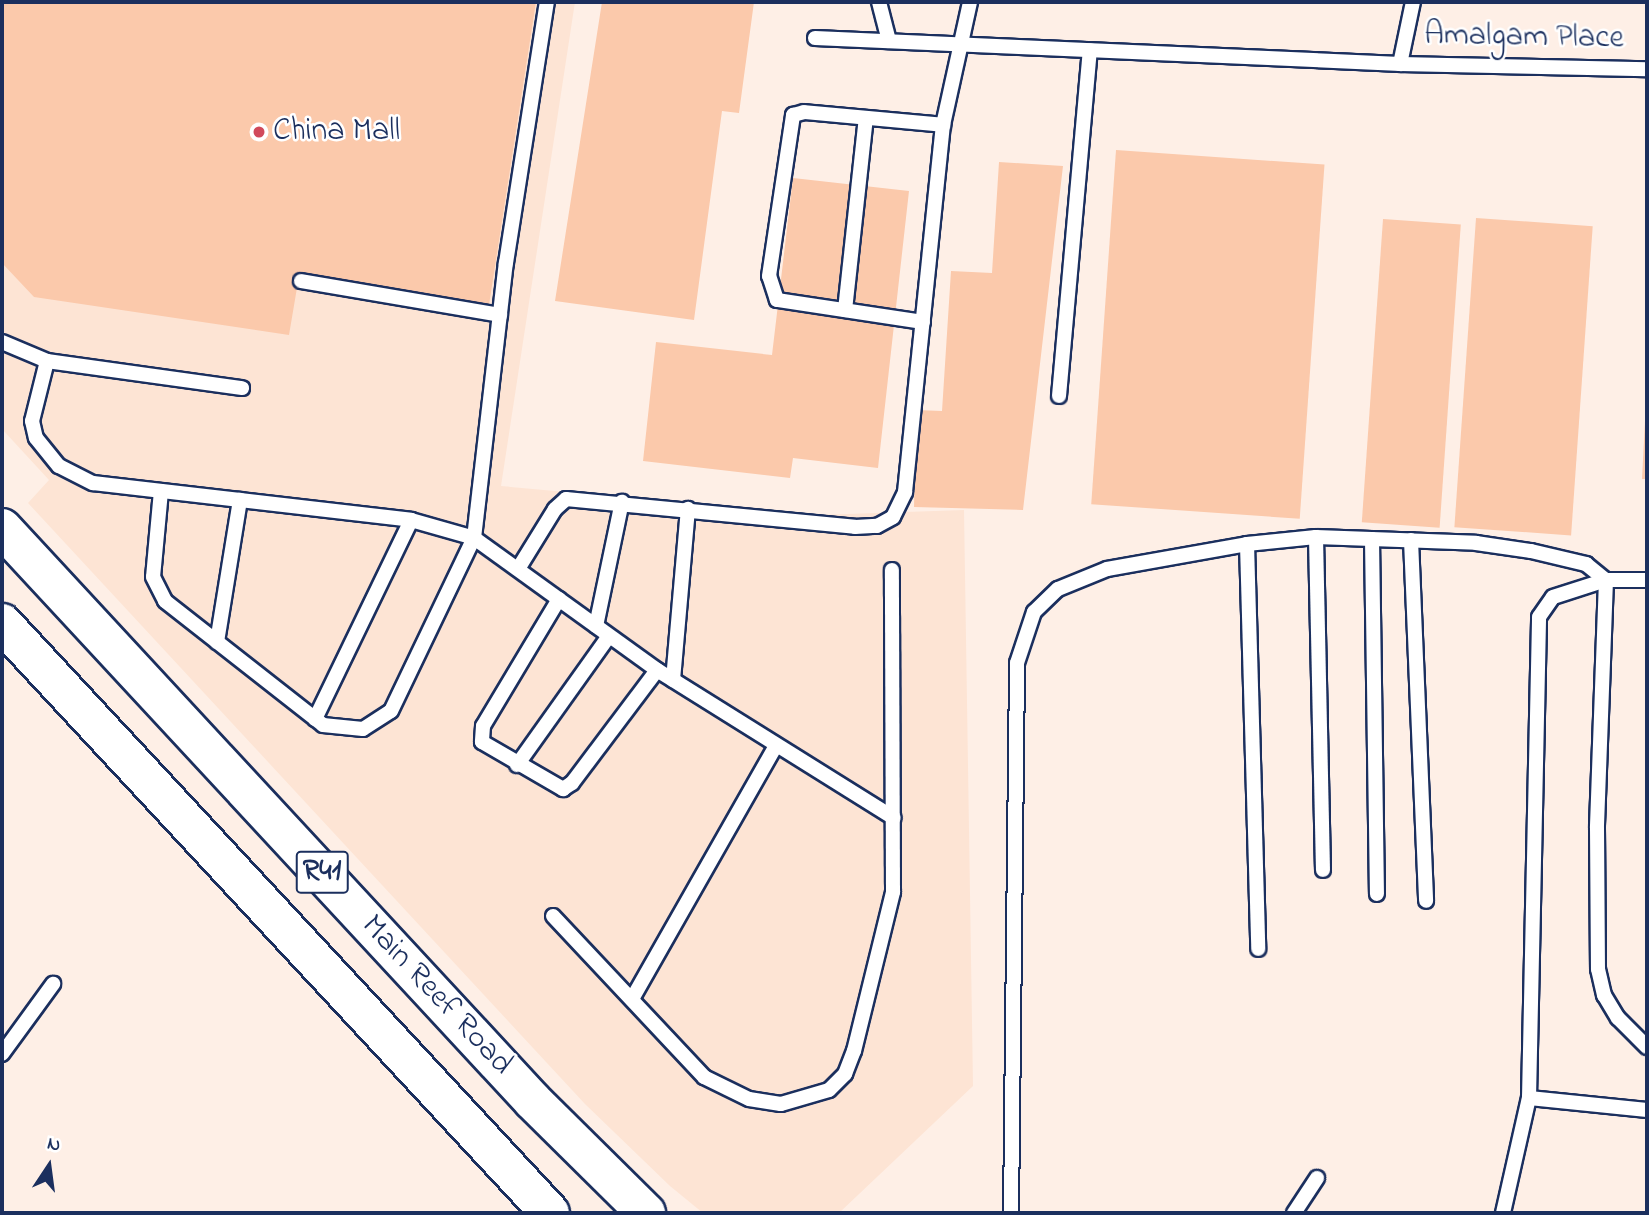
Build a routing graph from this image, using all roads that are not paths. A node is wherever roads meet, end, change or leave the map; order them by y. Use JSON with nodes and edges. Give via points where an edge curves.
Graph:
{"nodes":[{"id":1,"x":547,"y":2,"type":"edge"},
{"id":2,"x":878,"y":2,"type":"edge"},
{"id":3,"x":970,"y":2,"type":"edge"},
{"id":4,"x":1413,"y":2,"type":"edge"},
{"id":5,"x":815,"y":38,"type":"dead end"},
{"id":6,"x":889,"y":41,"type":"junction"},
{"id":7,"x":958,"y":43,"type":"junction"},
{"id":8,"x":1090,"y":50,"type":"junction"},
{"id":9,"x":1401,"y":64,"type":"junction"},
{"id":10,"x":1647,"y":69,"type":"edge"},
{"id":11,"x":866,"y":118,"type":"junction"},
{"id":12,"x":943,"y":125,"type":"junction"},
{"id":13,"x":301,"y":282,"type":"dead end"},
{"id":14,"x":845,"y":310,"type":"junction"},
{"id":15,"x":500,"y":316,"type":"junction"},
{"id":16,"x":923,"y":322,"type":"junction"},
{"id":17,"x":2,"y":342,"type":"edge"},
{"id":18,"x":47,"y":361,"type":"junction"},
{"id":19,"x":242,"y":388,"type":"dead end"},
{"id":20,"x":1059,"y":396,"type":"dead end"},
{"id":21,"x":161,"y":491,"type":"junction"},
{"id":22,"x":240,"y":500,"type":"junction"},
{"id":23,"x":622,"y":502,"type":"junction"},
{"id":24,"x":688,"y":509,"type":"junction"},
{"id":25,"x":411,"y":520,"type":"junction"},
{"id":26,"x":2,"y":528,"type":"edge"},
{"id":27,"x":1316,"y":537,"type":"junction"},
{"id":28,"x":474,"y":538,"type":"junction"},
{"id":29,"x":1372,"y":539,"type":"junction"},
{"id":30,"x":1411,"y":540,"type":"junction"},
{"id":31,"x":1247,"y":544,"type":"junction"},
{"id":32,"x":518,"y":569,"type":"junction"},
{"id":33,"x":892,"y":570,"type":"dead end"},
{"id":34,"x":1606,"y":580,"type":"junction"},
{"id":35,"x":1647,"y":580,"type":"edge"},
{"id":36,"x":559,"y":599,"type":"junction"},
{"id":37,"x":2,"y":623,"type":"edge"},
{"id":38,"x":596,"y":626,"type":"junction"},
{"id":39,"x":609,"y":636,"type":"junction"},
{"id":40,"x":217,"y":642,"type":"junction"},
{"id":41,"x":657,"y":670,"type":"junction"},
{"id":42,"x":673,"y":680,"type":"junction"},
{"id":43,"x":315,"y":719,"type":"junction"},
{"id":44,"x":776,"y":745,"type":"junction"},
{"id":45,"x":517,"y":765,"type":"junction"},
{"id":46,"x":894,"y":818,"type":"junction"},
{"id":47,"x":1323,"y":870,"type":"dead end"},
{"id":48,"x":1377,"y":894,"type":"dead end"},
{"id":49,"x":1426,"y":901,"type":"dead end"},
{"id":50,"x":553,"y":916,"type":"dead end"},
{"id":51,"x":1258,"y":949,"type":"dead end"},
{"id":52,"x":53,"y":984,"type":"dead end"},
{"id":53,"x":632,"y":999,"type":"junction"},
{"id":54,"x":1647,"y":1047,"type":"edge"},
{"id":55,"x":2,"y":1054,"type":"edge"},
{"id":56,"x":1529,"y":1098,"type":"junction"},
{"id":57,"x":1647,"y":1110,"type":"edge"},
{"id":58,"x":1317,"y":1178,"type":"dead end"},
{"id":59,"x":550,"y":1213,"type":"edge"},
{"id":60,"x":646,"y":1213,"type":"edge"},
{"id":61,"x":1011,"y":1213,"type":"edge"},
{"id":62,"x":1294,"y":1213,"type":"edge"},
{"id":63,"x":1503,"y":1213,"type":"edge"}],
"edges":[{"from":1,"to":15,"type":"lane"},
{"from":2,"to":6,"type":"lane"},
{"from":3,"to":7,"type":"lane"},
{"from":4,"to":9,"type":"lane","name":"Amalgam Place"},
{"from":5,"to":6,"type":"lane","name":"Amalgam Place"},
{"from":6,"to":7,"type":"lane","name":"Amalgam Place"},
{"from":7,"to":8,"type":"lane","name":"Amalgam Place"},
{"from":7,"to":12,"type":"lane"},
{"from":8,"to":9,"type":"lane","name":"Amalgam Place"},
{"from":8,"to":20,"type":"lane"},
{"from":9,"to":10,"type":"lane","name":"Amalgam Place"},
{"from":11,"to":12,"type":"lane"},
{"from":11,"to":14,"type":"lane"},
{"from":11,"to":14,"type":"lane","via":[[804,112],[793,116],[769,276],[777,300]]},
{"from":12,"to":16,"type":"lane"},
{"from":13,"to":15,"type":"lane"},
{"from":14,"to":16,"type":"lane"},
{"from":15,"to":28,"type":"lane"},
{"from":16,"to":24,"type":"lane","via":[[905,492],[893,517],[877,526],[855,527]]},
{"from":17,"to":18,"type":"lane"},
{"from":18,"to":19,"type":"lane"},
{"from":18,"to":21,"type":"lane","via":[[32,421],[46,455],[93,483]]},
{"from":21,"to":22,"type":"lane"},
{"from":21,"to":40,"type":"lane","via":[[155,586],[165,601]]},
{"from":22,"to":25,"type":"lane"},
{"from":22,"to":40,"type":"lane"},
{"from":23,"to":24,"type":"lane"},
{"from":23,"to":32,"type":"lane","via":[[566,499]]},
{"from":23,"to":38,"type":"lane"},
{"from":24,"to":42,"type":"lane"},
{"from":25,"to":28,"type":"lane"},
{"from":25,"to":43,"type":"lane"},
{"from":26,"to":60,"type":"main road","name":"Main Reef Road","number":"R41","via":[[533,1101]]},
{"from":27,"to":29,"type":"lane"},
{"from":27,"to":31,"type":"lane"},
{"from":27,"to":47,"type":"lane"},
{"from":28,"to":32,"type":"lane"},
{"from":28,"to":43,"type":"lane","via":[[391,711],[363,729],[341,730]]},
{"from":29,"to":30,"type":"lane"},
{"from":29,"to":48,"type":"lane"},
{"from":30,"to":34,"type":"lane","via":[[1476,543],[1564,556],[1586,564]]},
{"from":30,"to":49,"type":"lane"},
{"from":31,"to":51,"type":"lane"},
{"from":31,"to":61,"type":"lane","via":[[1080,577],[1058,589],[1034,612],[1027,628],[1017,663]]},
{"from":32,"to":36,"type":"lane"},
{"from":33,"to":46,"type":"lane"},
{"from":34,"to":35,"type":"lane"},
{"from":34,"to":54,"type":"lane","via":[[1597,828],[1598,970],[1604,995],[1618,1018]]},
{"from":34,"to":56,"type":"lane","via":[[1553,597],[1539,617]]},
{"from":36,"to":38,"type":"lane"},
{"from":36,"to":45,"type":"lane","via":[[480,734],[482,742]]},
{"from":37,"to":59,"type":"main road","name":"Main Reef Road","number":"R41"},
{"from":38,"to":39,"type":"lane"},
{"from":39,"to":41,"type":"lane"},
{"from":39,"to":45,"type":"lane"},
{"from":40,"to":43,"type":"lane"},
{"from":41,"to":42,"type":"lane"},
{"from":41,"to":45,"type":"lane","via":[[572,783],[554,788]]},
{"from":42,"to":44,"type":"lane"},
{"from":44,"to":46,"type":"lane"},
{"from":44,"to":53,"type":"lane"},
{"from":46,"to":53,"type":"lane","via":[[893,892],[854,1051],[845,1074],[829,1090],[780,1104],[749,1099],[704,1077]]},
{"from":50,"to":53,"type":"lane"},
{"from":52,"to":55,"type":"lane"},
{"from":56,"to":57,"type":"lane"},
{"from":56,"to":63,"type":"lane"},
{"from":58,"to":62,"type":"lane"}]}
